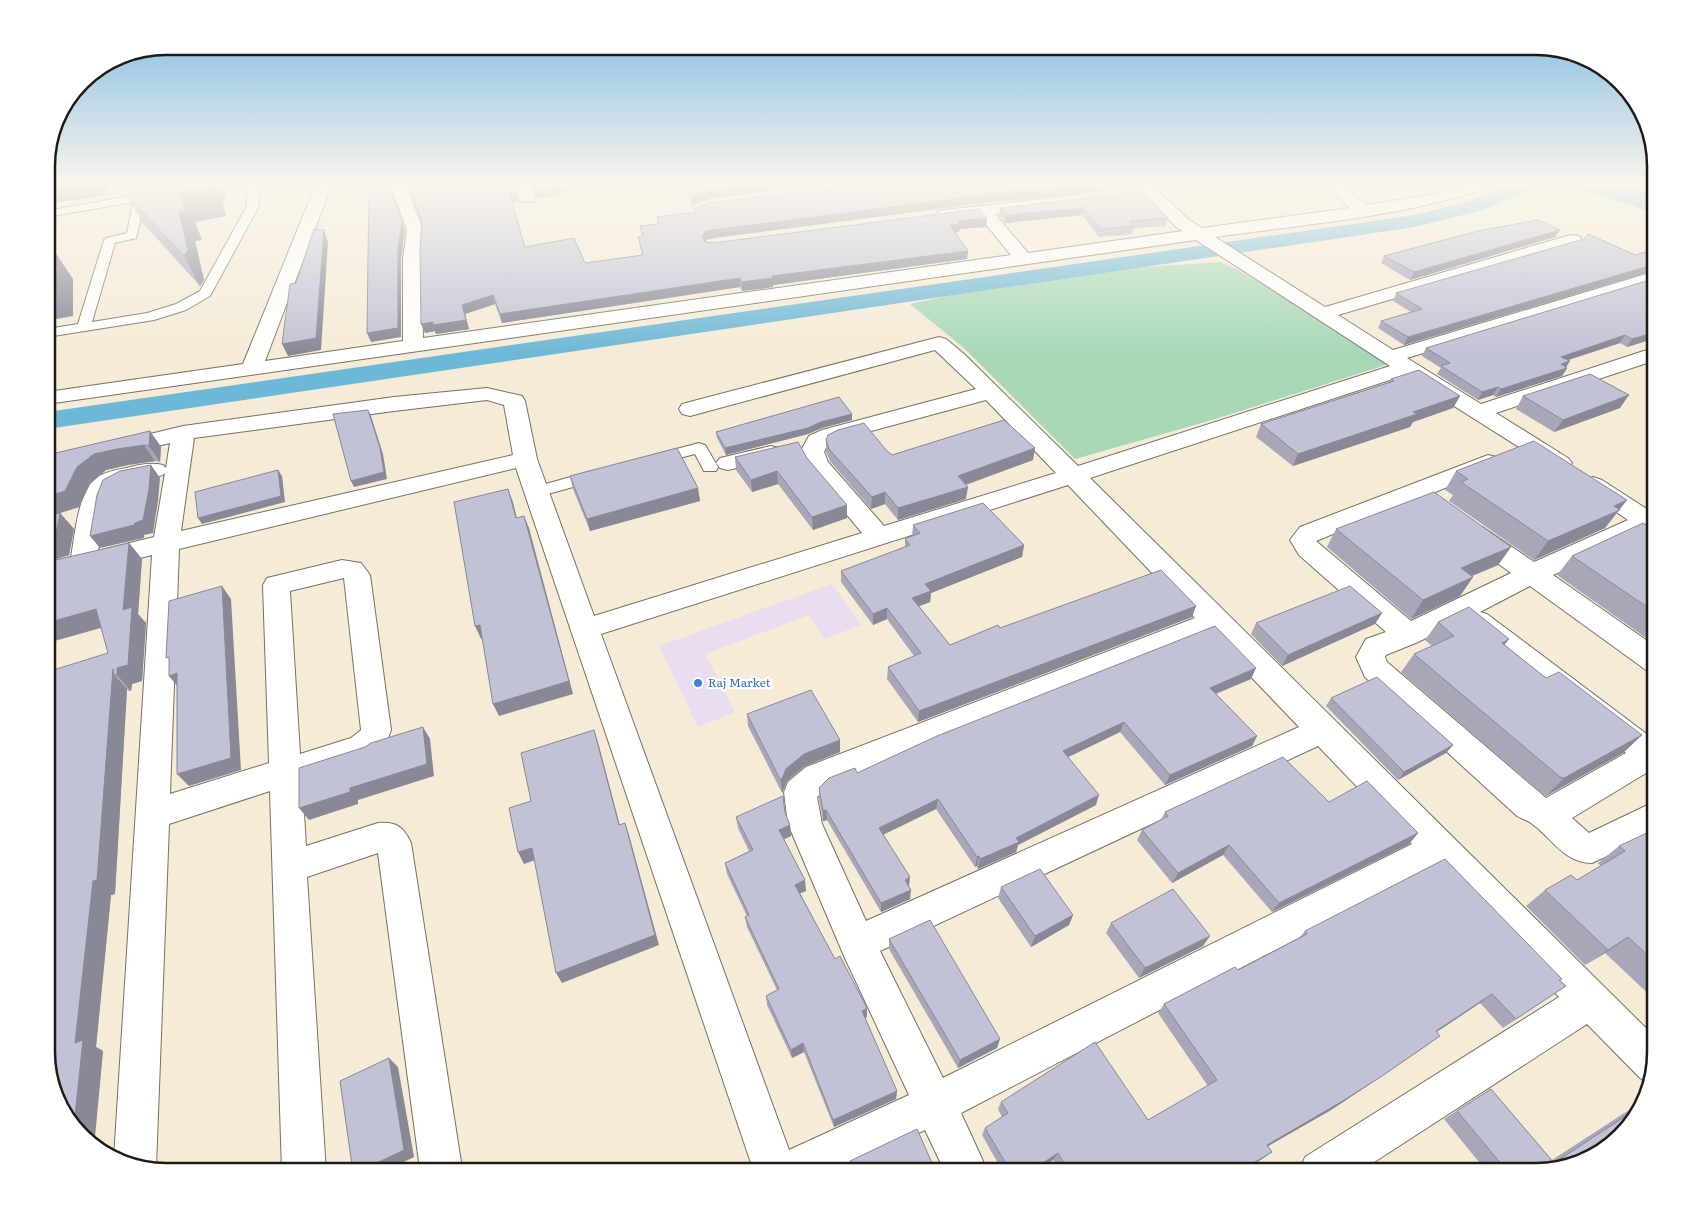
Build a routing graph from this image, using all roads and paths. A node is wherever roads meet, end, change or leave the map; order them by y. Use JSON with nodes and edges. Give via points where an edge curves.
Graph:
{"nodes":[{"id":1,"x":110,"y":241,"type":"edge"},
{"id":2,"x":234,"y":241,"type":"edge"},
{"id":3,"x":302,"y":241,"type":"edge"},
{"id":4,"x":414,"y":241,"type":"edge"},
{"id":5,"x":1008,"y":241,"type":"edge"},
{"id":6,"x":1147,"y":241,"type":"edge"},
{"id":7,"x":1210,"y":241,"type":"edge"},
{"id":8,"x":1569,"y":241,"type":"edge"},
{"id":9,"x":1024,"y":260,"type":"junction"},
{"id":10,"x":1647,"y":279,"type":"edge"},
{"id":11,"x":1322,"y":314,"type":"junction"},
{"id":12,"x":84,"y":327,"type":"junction"},
{"id":13,"x":55,"y":332,"type":"edge"},
{"id":14,"x":412,"y":345,"type":"junction"},
{"id":15,"x":1647,"y":356,"type":"edge"},
{"id":16,"x":1400,"y":362,"type":"junction"},
{"id":17,"x":251,"y":369,"type":"junction"},
{"id":18,"x":990,"y":392,"type":"junction"},
{"id":19,"x":55,"y":397,"type":"edge"},
{"id":20,"x":690,"y":409,"type":"dead end"},
{"id":21,"x":1478,"y":412,"type":"junction"},
{"id":22,"x":183,"y":433,"type":"junction"},
{"id":23,"x":817,"y":441,"type":"junction"},
{"id":24,"x":1523,"y":448,"type":"junction"},
{"id":25,"x":103,"y":452,"type":"edge"},
{"id":26,"x":525,"y":459,"type":"junction"},
{"id":27,"x":641,"y":464,"type":"edge"},
{"id":28,"x":719,"y":465,"type":"joint"},
{"id":29,"x":155,"y":470,"type":"dead end"},
{"id":30,"x":612,"y":471,"type":"edge"},
{"id":31,"x":1072,"y":476,"type":"junction"},
{"id":32,"x":1415,"y":491,"type":"junction"},
{"id":33,"x":537,"y":492,"type":"junction"},
{"id":34,"x":91,"y":515,"type":"junction"},
{"id":35,"x":64,"y":522,"type":"dead end"},
{"id":36,"x":1647,"y":528,"type":"edge"},
{"id":37,"x":1647,"y":529,"type":"edge"},
{"id":38,"x":878,"y":536,"type":"junction"},
{"id":39,"x":166,"y":543,"type":"junction"},
{"id":40,"x":83,"y":563,"type":"junction"},
{"id":41,"x":55,"y":570,"type":"edge"},
{"id":42,"x":1532,"y":574,"type":"junction"},
{"id":43,"x":1460,"y":608,"type":"junction"},
{"id":44,"x":1217,"y":621,"type":"junction"},
{"id":45,"x":585,"y":629,"type":"junction"},
{"id":46,"x":1408,"y":635,"type":"junction"},
{"id":47,"x":1647,"y":656,"type":"edge"},
{"id":48,"x":1323,"y":730,"type":"junction"},
{"id":49,"x":1647,"y":751,"type":"edge"},
{"id":50,"x":1647,"y":757,"type":"edge"},
{"id":51,"x":285,"y":771,"type":"junction"},
{"id":52,"x":1543,"y":813,"type":"junction"},
{"id":53,"x":153,"y":814,"type":"junction"},
{"id":54,"x":1647,"y":830,"type":"edge"},
{"id":55,"x":1439,"y":848,"type":"junction"},
{"id":56,"x":289,"y":867,"type":"junction"},
{"id":57,"x":857,"y":943,"type":"junction"},
{"id":58,"x":1590,"y":1000,"type":"junction"},
{"id":59,"x":1647,"y":1057,"type":"edge"},
{"id":60,"x":935,"y":1104,"type":"junction"},
{"id":61,"x":135,"y":1159,"type":"edge"},
{"id":62,"x":304,"y":1163,"type":"edge"},
{"id":63,"x":440,"y":1163,"type":"edge"},
{"id":64,"x":773,"y":1163,"type":"edge"},
{"id":65,"x":808,"y":1163,"type":"edge"},
{"id":66,"x":963,"y":1163,"type":"edge"},
{"id":67,"x":1334,"y":1163,"type":"edge"}],
"edges":[{"from":1,"to":12,"type":"lane"},
{"from":2,"to":12,"type":"lane","via":[[205,293],[181,307],[148,317]]},
{"from":3,"to":17,"type":"street"},
{"from":4,"to":14,"type":"street"},
{"from":5,"to":9,"type":"street"},
{"from":6,"to":9,"type":"street"},
{"from":7,"to":11,"type":"street"},
{"from":8,"to":11,"type":"street"},
{"from":9,"to":14,"type":"street"},
{"from":10,"to":16,"type":"street"},
{"from":11,"to":16,"type":"street"},
{"from":12,"to":13,"type":"lane"},
{"from":14,"to":17,"type":"street"},
{"from":15,"to":21,"type":"street"},
{"from":16,"to":21,"type":"street"},
{"from":16,"to":31,"type":"street"},
{"from":17,"to":19,"type":"street"},
{"from":18,"to":20,"type":"street","via":[[939,343]]},
{"from":18,"to":23,"type":"street"},
{"from":18,"to":31,"type":"street"},
{"from":21,"to":24,"type":"street"},
{"from":22,"to":25,"type":"street"},
{"from":22,"to":26,"type":"street","via":[[487,394],[514,401]]},
{"from":22,"to":39,"type":"street"},
{"from":23,"to":28,"type":"street"},
{"from":23,"to":38,"type":"street","via":[[812,452],[817,464]]},
{"from":24,"to":32,"type":"street"},
{"from":24,"to":36,"type":"street"},
{"from":26,"to":33,"type":"street"},
{"from":26,"to":39,"type":"street"},
{"from":27,"to":28,"type":"lane","via":[[699,448]]},
{"from":29,"to":34,"type":"street","via":[[104,483]]},
{"from":30,"to":33,"type":"lane"},
{"from":31,"to":38,"type":"street"},
{"from":31,"to":44,"type":"street"},
{"from":32,"to":42,"type":"street"},
{"from":32,"to":46,"type":"street","via":[[1309,533],[1303,540],[1308,549]]},
{"from":33,"to":45,"type":"street"},
{"from":34,"to":35,"type":"street"},
{"from":34,"to":40,"type":"street"},
{"from":37,"to":42,"type":"street"},
{"from":38,"to":45,"type":"street"},
{"from":39,"to":40,"type":"street"},
{"from":39,"to":53,"type":"street"},
{"from":40,"to":41,"type":"street"},
{"from":42,"to":43,"type":"street"},
{"from":42,"to":47,"type":"street"},
{"from":43,"to":46,"type":"street"},
{"from":43,"to":49,"type":"street"},
{"from":44,"to":48,"type":"street"},
{"from":44,"to":57,"type":"street","via":[[817,776],[800,792],[805,824]]},
{"from":45,"to":64,"type":"street"},
{"from":46,"to":52,"type":"street","via":[[1376,647],[1370,657],[1375,669],[1529,806]]},
{"from":48,"to":55,"type":"street"},
{"from":48,"to":57,"type":"street"},
{"from":50,"to":52,"type":"street","via":[[1552,813]]},
{"from":51,"to":51,"type":"street","via":[[276,585],[342,568],[352,570],[358,575],[376,730],[373,740],[361,748]]},
{"from":51,"to":53,"type":"street"},
{"from":51,"to":56,"type":"street"},
{"from":52,"to":54,"type":"street","via":[[1585,848]]},
{"from":53,"to":61,"type":"street"},
{"from":55,"to":58,"type":"street"},
{"from":55,"to":60,"type":"street"},
{"from":56,"to":62,"type":"street"},
{"from":56,"to":63,"type":"street","via":[[378,838],[389,837],[394,843]]},
{"from":57,"to":60,"type":"street"},
{"from":58,"to":59,"type":"street"},
{"from":58,"to":67,"type":"street"},
{"from":60,"to":65,"type":"street"},
{"from":60,"to":66,"type":"street"}]}
